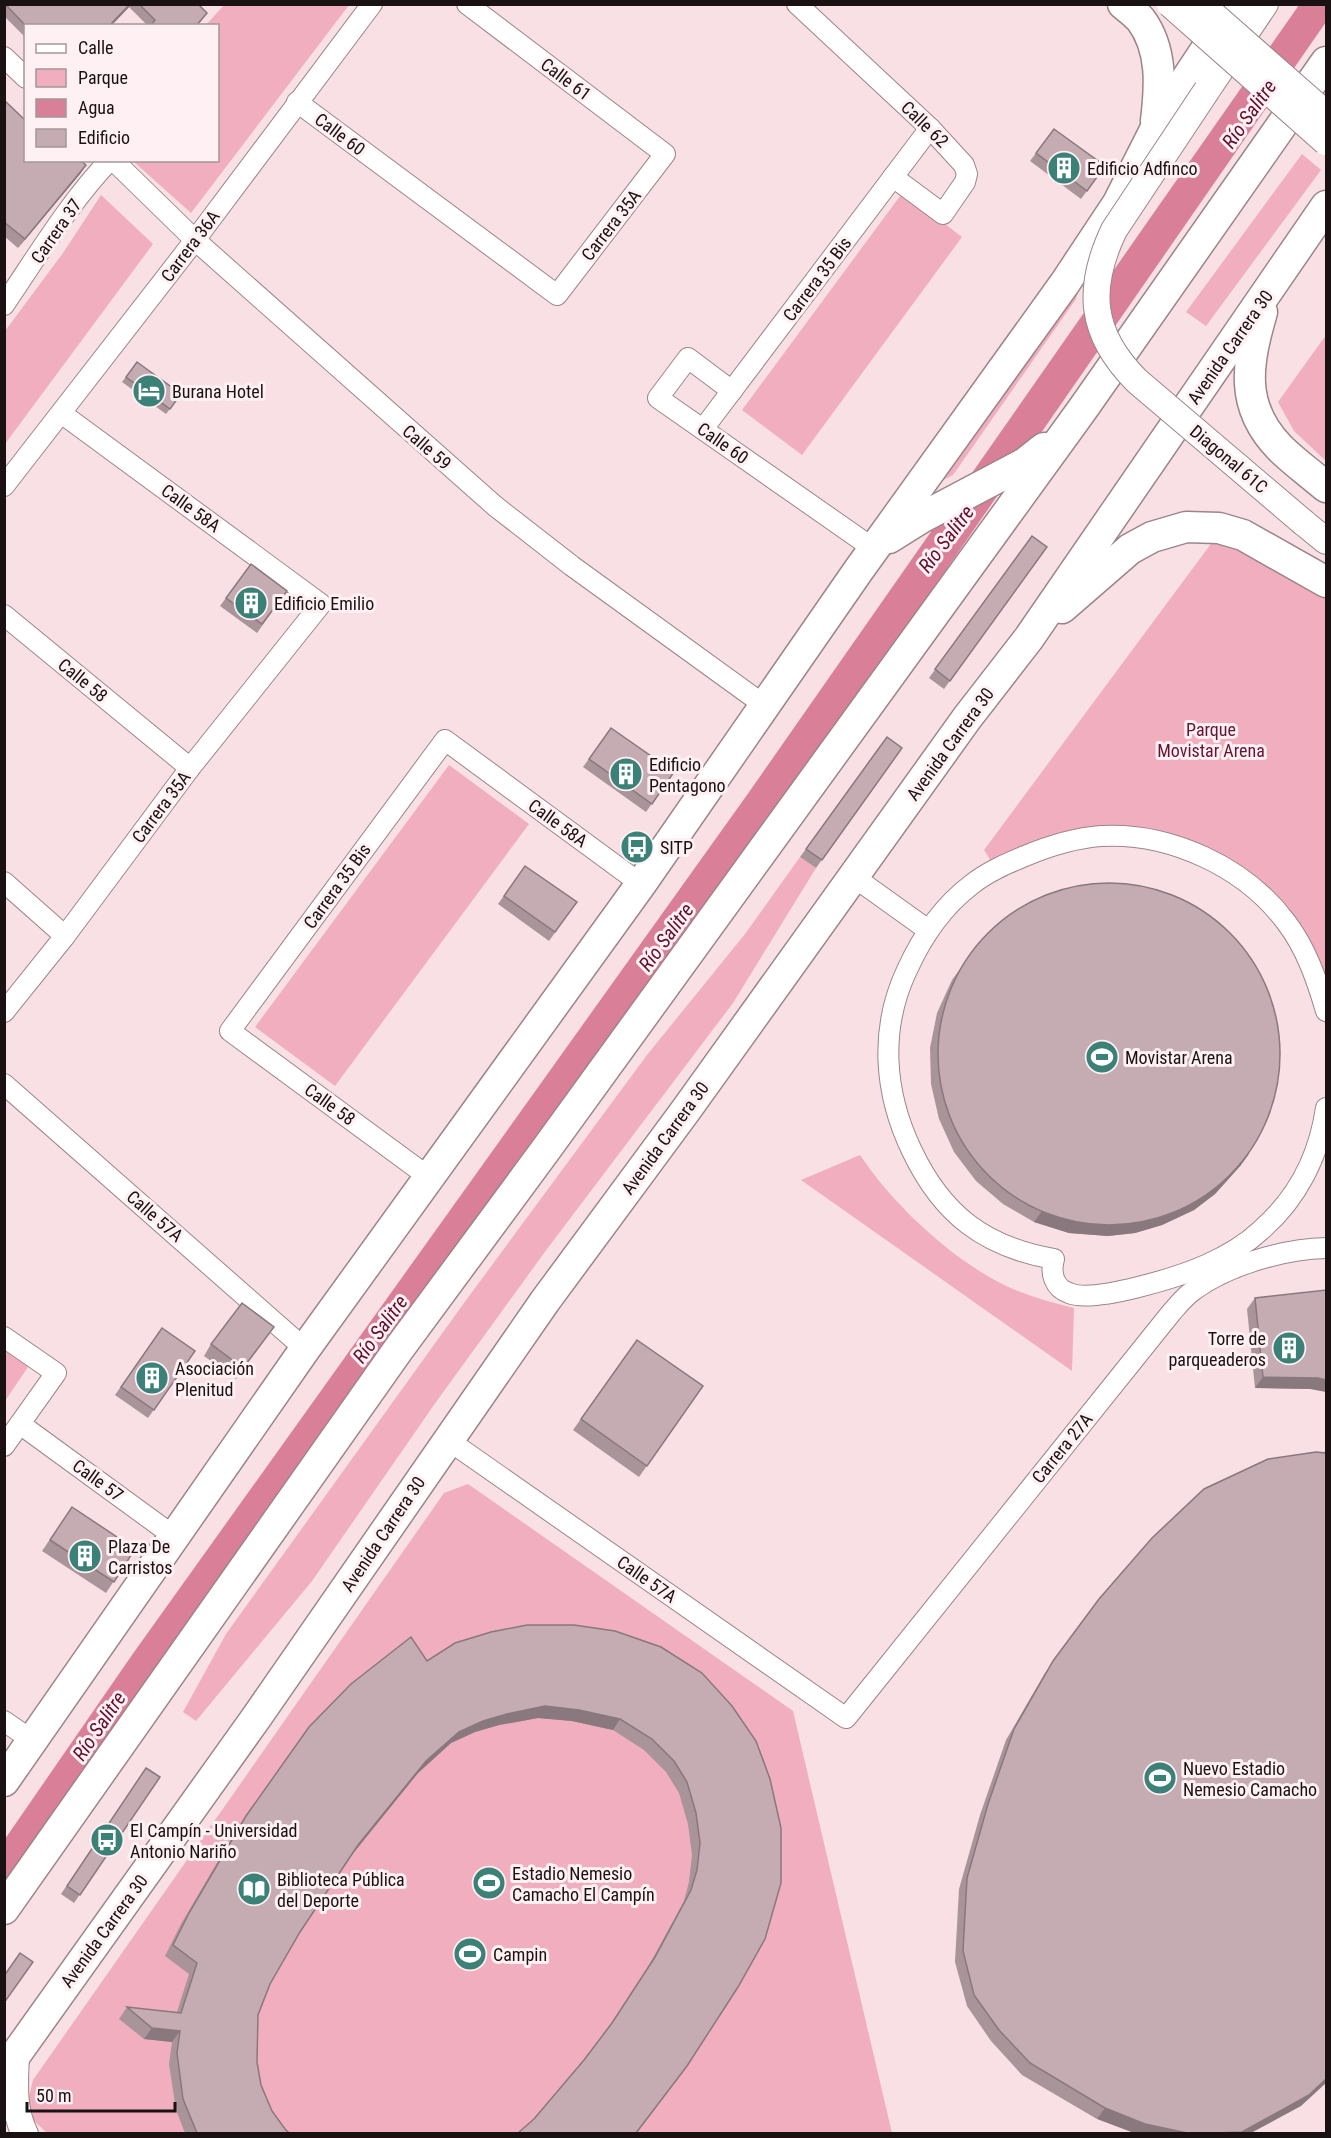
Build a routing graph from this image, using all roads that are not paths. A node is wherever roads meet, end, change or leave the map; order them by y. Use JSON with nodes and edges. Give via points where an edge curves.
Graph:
{"nodes":[{"id":1,"x":372,"y":4,"type":"edge"},
{"id":2,"x":467,"y":4,"type":"edge"},
{"id":3,"x":797,"y":4,"type":"edge"},
{"id":4,"x":1170,"y":4,"type":"edge"},
{"id":5,"x":1184,"y":4,"type":"edge"},
{"id":6,"x":1201,"y":4,"type":"edge"},
{"id":7,"x":1236,"y":4,"type":"edge"},
{"id":8,"x":1265,"y":4,"type":"edge"},
{"id":9,"x":1131,"y":12,"type":"edge"},
{"id":10,"x":4,"y":57,"type":"edge"},
{"id":11,"x":1326,"y":62,"type":"edge"},
{"id":12,"x":24,"y":76,"type":"edge"},
{"id":13,"x":297,"y":102,"type":"junction"},
{"id":14,"x":1326,"y":114,"type":"edge"},
{"id":15,"x":930,"y":128,"type":"junction"},
{"id":16,"x":1155,"y":129,"type":"junction"},
{"id":17,"x":1326,"y":142,"type":"edge"},
{"id":18,"x":666,"y":154,"type":"joint"},
{"id":19,"x":109,"y":162,"type":"edge"},
{"id":20,"x":113,"y":162,"type":"edge"},
{"id":21,"x":893,"y":177,"type":"junction"},
{"id":22,"x":1326,"y":206,"type":"edge"},
{"id":23,"x":195,"y":240,"type":"junction"},
{"id":24,"x":13,"y":284,"type":"edge"},
{"id":25,"x":1269,"y":292,"type":"junction"},
{"id":26,"x":557,"y":295,"type":"joint"},
{"id":27,"x":4,"y":305,"type":"edge"},
{"id":28,"x":732,"y":391,"type":"junction"},
{"id":29,"x":1082,"y":410,"type":"junction"},
{"id":30,"x":61,"y":413,"type":"junction"},
{"id":31,"x":703,"y":429,"type":"junction"},
{"id":32,"x":4,"y":486,"type":"edge"},
{"id":33,"x":1326,"y":487,"type":"edge"},
{"id":34,"x":1326,"y":541,"type":"edge"},
{"id":35,"x":874,"y":549,"type":"junction"},
{"id":36,"x":1326,"y":582,"type":"edge"},
{"id":37,"x":321,"y":604,"type":"joint"},
{"id":38,"x":4,"y":615,"type":"edge"},
{"id":39,"x":1029,"y":638,"type":"junction"},
{"id":40,"x":764,"y":705,"type":"junction"},
{"id":41,"x":445,"y":740,"type":"joint"},
{"id":42,"x":190,"y":768,"type":"junction"},
{"id":43,"x":854,"y":877,"type":"junction"},
{"id":44,"x":4,"y":882,"type":"edge"},
{"id":45,"x":641,"y":884,"type":"junction"},
{"id":46,"x":928,"y":930,"type":"junction"},
{"id":47,"x":65,"y":936,"type":"junction"},
{"id":48,"x":1326,"y":1011,"type":"edge"},
{"id":49,"x":4,"y":1012,"type":"edge"},
{"id":50,"x":230,"y":1031,"type":"joint"},
{"id":51,"x":4,"y":1083,"type":"edge"},
{"id":52,"x":1326,"y":1108,"type":"edge"},
{"id":53,"x":430,"y":1178,"type":"junction"},
{"id":54,"x":1326,"y":1248,"type":"edge"},
{"id":55,"x":4,"y":1337,"type":"edge"},
{"id":56,"x":305,"y":1349,"type":"junction"},
{"id":57,"x":20,"y":1424,"type":"junction"},
{"id":58,"x":448,"y":1440,"type":"junction"},
{"id":59,"x":4,"y":1446,"type":"edge"},
{"id":60,"x":175,"y":1537,"type":"junction"},
{"id":61,"x":846,"y":1718,"type":"joint"},
{"id":62,"x":4,"y":1721,"type":"edge"},
{"id":63,"x":33,"y":1741,"type":"junction"},
{"id":64,"x":4,"y":1781,"type":"edge"},
{"id":65,"x":4,"y":1909,"type":"edge"},
{"id":66,"x":10,"y":2062,"type":"edge"},
{"id":67,"x":25,"y":2133,"type":"edge"}],
"edges":[{"from":1,"to":13,"type":"street","name":"Carrera 36A"},
{"from":2,"to":18,"type":"street","name":"Calle 61"},
{"from":3,"to":15,"type":"street","name":"Calle 62"},
{"from":4,"to":17,"type":"main road","bridge":true},
{"from":5,"to":9,"type":"highway","via":[[1172,18],[1159,22]]},
{"from":6,"to":14,"type":"main road","bridge":true},
{"from":7,"to":16,"type":"highway"},
{"from":8,"to":34,"type":"main road","name":"Diagonal 61C","bridge":true,"via":[[1114,230],[1099,268],[1098,317],[1122,366],[1137,381]]},
{"from":9,"to":16,"type":"highway","via":[[1149,34],[1159,69]]},
{"from":10,"to":12,"type":"street"},
{"from":11,"to":29,"type":"highway"},
{"from":13,"to":23,"type":"street","name":"Carrera 36A"},
{"from":13,"to":26,"type":"street","name":"Calle 60"},
{"from":15,"to":21,"type":"street","name":"Carrera 35 Bis"},
{"from":15,"to":21,"type":"street","name":"Calle 62","via":[[964,165],[967,174],[943,214]]},
{"from":16,"to":35,"type":"highway","via":[[1108,221]]},
{"from":18,"to":26,"type":"street","name":"Carrera 35A"},
{"from":19,"to":24,"type":"street","name":"Carrera 37"},
{"from":20,"to":23,"type":"street","name":"Calle 59"},
{"from":21,"to":28,"type":"street","name":"Carrera 35 Bis"},
{"from":22,"to":25,"type":"highway","name":"Avenida Carrera 30"},
{"from":23,"to":30,"type":"street","name":"Carrera 36A"},
{"from":23,"to":40,"type":"street","name":"Calle 59","via":[[495,506]]},
{"from":24,"to":27,"type":"street","name":"Carrera 37"},
{"from":25,"to":33,"type":"highway","via":[[1253,345],[1249,373],[1252,403],[1260,424],[1280,448]]},
{"from":25,"to":39,"type":"highway","name":"Avenida Carrera 30"},
{"from":28,"to":31,"type":"street","name":"Carrera 35 Bis"},
{"from":28,"to":31,"type":"street","name":"Calle 60","via":[[688,358],[658,398]]},
{"from":29,"to":35,"type":"highway","via":[[1027,462],[921,518]]},
{"from":29,"to":65,"type":"highway","via":[[391,1360]]},
{"from":30,"to":32,"type":"street","name":"Carrera 36A"},
{"from":30,"to":37,"type":"street","name":"Calle 58A"},
{"from":31,"to":35,"type":"street","name":"Calle 60"},
{"from":35,"to":40,"type":"highway"},
{"from":36,"to":39,"type":"highway","via":[[1243,535],[1219,528],[1186,527],[1152,537],[1130,549]]},
{"from":37,"to":42,"type":"street","name":"Carrera 35A"},
{"from":38,"to":42,"type":"street","name":"Calle 58"},
{"from":39,"to":43,"type":"highway","name":"Avenida Carrera 30"},
{"from":40,"to":45,"type":"highway"},
{"from":41,"to":45,"type":"street","name":"Calle 58A"},
{"from":41,"to":50,"type":"street","name":"Carrera 35 Bis"},
{"from":42,"to":47,"type":"street","name":"Carrera 35A"},
{"from":43,"to":46,"type":"street"},
{"from":43,"to":58,"type":"highway","name":"Avenida Carrera 30"},
{"from":44,"to":47,"type":"street"},
{"from":45,"to":53,"type":"highway"},
{"from":46,"to":48,"type":"street","via":[[970,886],[990,872],[1045,848],[1102,836],[1161,842],[1217,863],[1266,899],[1301,947]]},
{"from":46,"to":52,"type":"street","via":[[892,1007],[887,1043],[889,1076],[903,1132],[937,1195],[965,1223],[1008,1248],[1054,1259],[1052,1274],[1056,1283],[1069,1293],[1111,1292],[1155,1283],[1190,1272],[1235,1250],[1274,1218],[1298,1187],[1318,1144]]},
{"from":47,"to":49,"type":"street","name":"Carrera 35A"},
{"from":50,"to":53,"type":"street","name":"Calle 58"},
{"from":51,"to":56,"type":"street","name":"Calle 57A"},
{"from":53,"to":56,"type":"highway"},
{"from":54,"to":61,"type":"street","name":"Carrera 27A","via":[[1250,1263],[1214,1277],[1192,1291]]},
{"from":55,"to":57,"type":"street","via":[[56,1373]]},
{"from":56,"to":60,"type":"highway"},
{"from":57,"to":59,"type":"street"},
{"from":57,"to":60,"type":"street","name":"Calle 57"},
{"from":58,"to":61,"type":"street","name":"Calle 57A"},
{"from":58,"to":66,"type":"highway","name":"Avenida Carrera 30"},
{"from":60,"to":63,"type":"highway"},
{"from":62,"to":63,"type":"street"},
{"from":63,"to":64,"type":"highway"},
{"from":66,"to":67,"type":"main road","via":[[19,2121]]}]}
